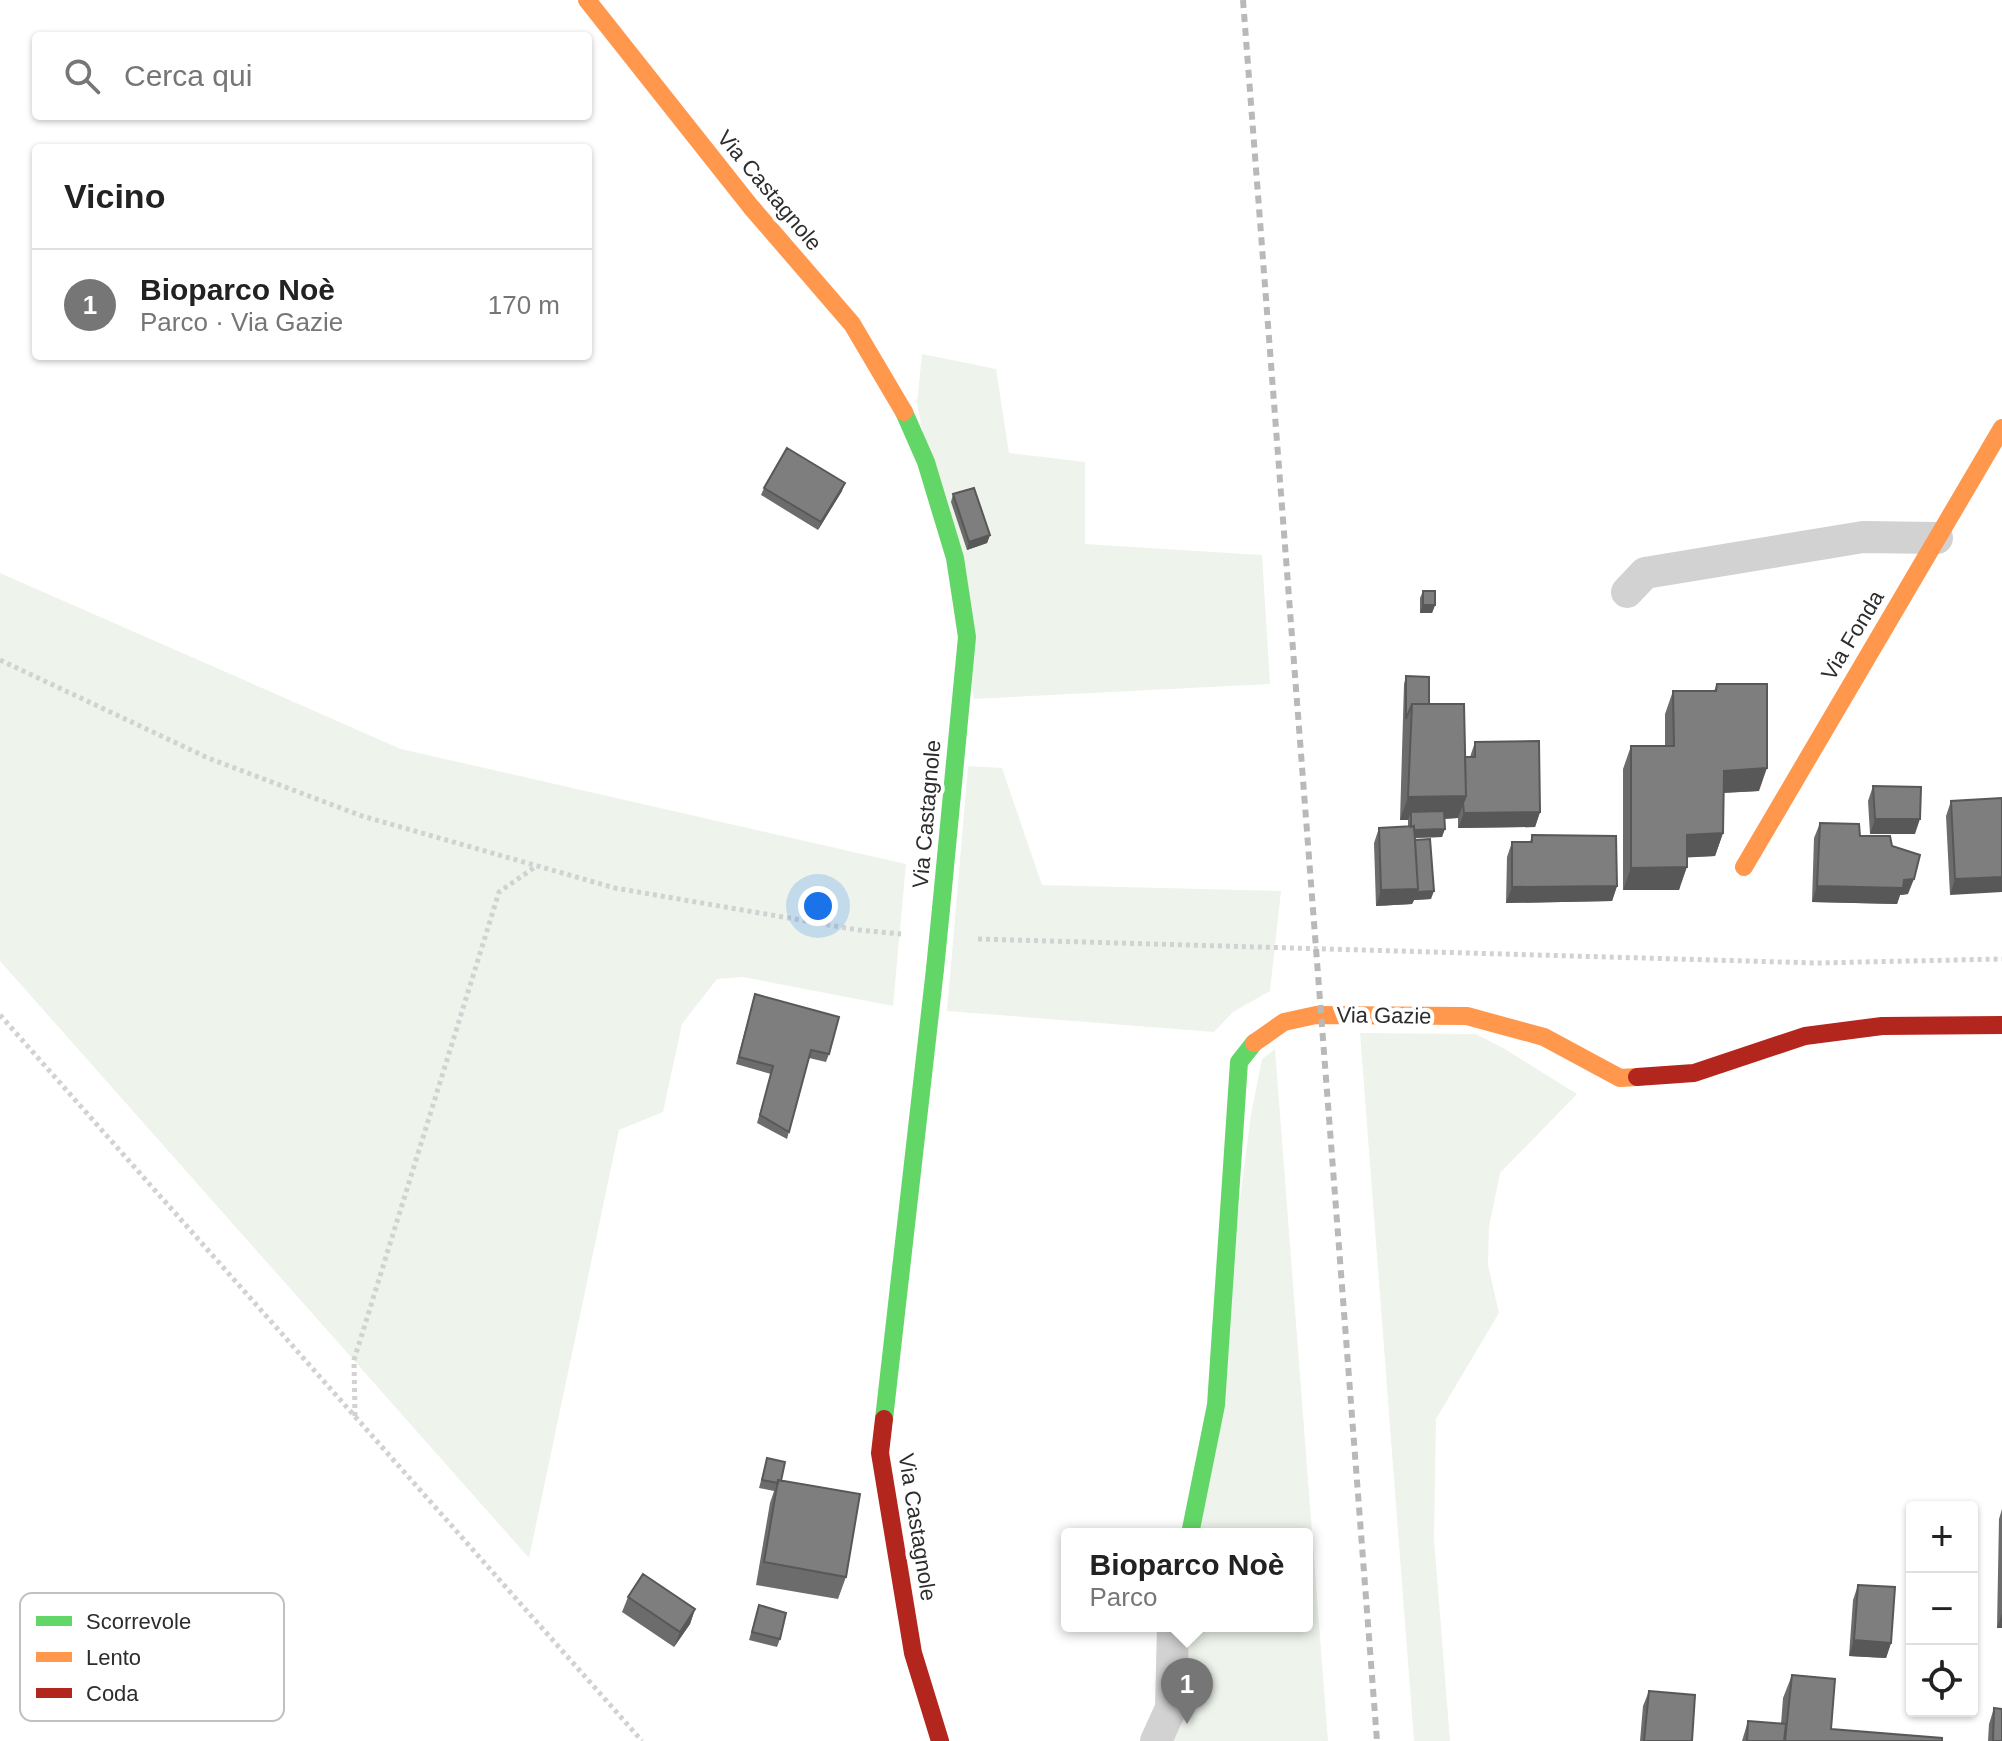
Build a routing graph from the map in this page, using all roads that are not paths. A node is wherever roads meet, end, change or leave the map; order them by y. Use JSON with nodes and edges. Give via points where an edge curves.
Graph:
{"nodes":[{"id":1,"x":587,"y":0,"type":"edge"},
{"id":2,"x":2002,"y":428,"type":"edge"},
{"id":3,"x":1937,"y":538,"type":"junction"},
{"id":4,"x":1627,"y":592,"type":"dead end"},
{"id":5,"x":1744,"y":867,"type":"dead end"},
{"id":6,"x":2002,"y":1025,"type":"edge"},
{"id":7,"x":1191,"y":1528,"type":"edge"},
{"id":8,"x":1173,"y":1632,"type":"edge"},
{"id":9,"x":940,"y":1741,"type":"edge"},
{"id":10,"x":1156,"y":1741,"type":"edge"}],
"edges":[{"from":1,"to":9,"type":"street","name":"Via Castagnole","bridge":true,"via":[[751,207],[852,324],[894,390],[926,462],[955,558],[967,637],[880,1453],[913,1653]]},
{"from":2,"to":3,"type":"street","name":"Via Fonda"},
{"from":3,"to":4,"type":"street","via":[[1863,537],[1645,573]]},
{"from":3,"to":5,"type":"street","name":"Via Fonda"},
{"from":6,"to":7,"type":"street","name":"Via Gazie","via":[[1882,1026],[1805,1036],[1694,1073],[1620,1078],[1544,1037],[1467,1016],[1316,1015],[1284,1022],[1258,1037],[1239,1062],[1216,1405]]},
{"from":8,"to":10,"type":"street","via":[[1171,1708]]}]}
